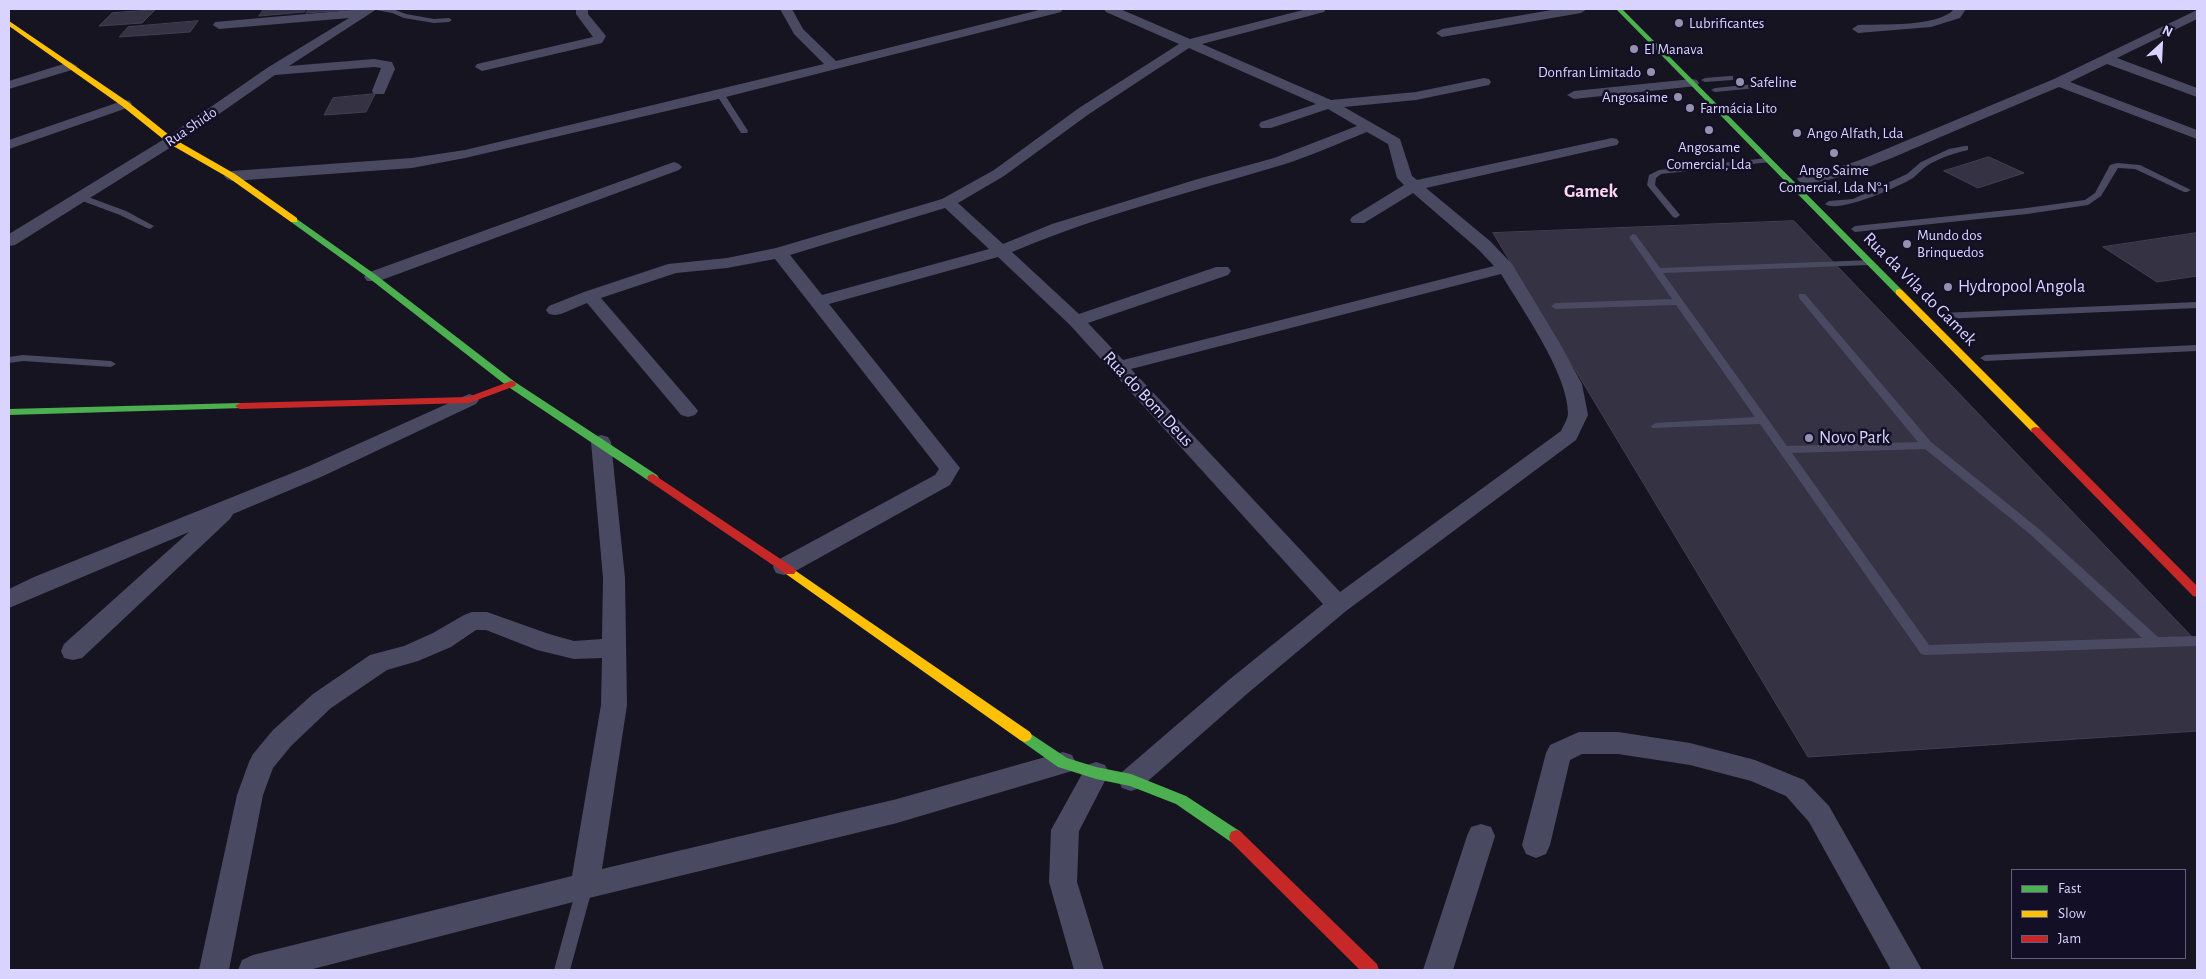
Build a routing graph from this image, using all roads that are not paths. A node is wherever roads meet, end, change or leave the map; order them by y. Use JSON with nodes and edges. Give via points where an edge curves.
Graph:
{"nodes":[{"id":1,"x":582,"y":9,"type":"edge"},
{"id":2,"x":786,"y":9,"type":"edge"},
{"id":3,"x":1058,"y":9,"type":"edge"},
{"id":4,"x":1110,"y":9,"type":"edge"},
{"id":5,"x":1320,"y":9,"type":"edge"},
{"id":6,"x":1581,"y":9,"type":"edge"},
{"id":7,"x":1619,"y":9,"type":"edge"},
{"id":8,"x":1634,"y":9,"type":"edge"},
{"id":9,"x":1960,"y":9,"type":"edge"},
{"id":10,"x":369,"y":10,"type":"edge"},
{"id":11,"x":2197,"y":14,"type":"edge"},
{"id":12,"x":448,"y":20,"type":"dead end"},
{"id":13,"x":9,"y":22,"type":"edge"},
{"id":14,"x":219,"y":25,"type":"dead end"},
{"id":15,"x":1858,"y":29,"type":"dead end"},
{"id":16,"x":1442,"y":33,"type":"dead end"},
{"id":17,"x":1187,"y":44,"type":"junction"},
{"id":18,"x":2107,"y":59,"type":"junction"},
{"id":19,"x":70,"y":66,"type":"junction"},
{"id":20,"x":834,"y":66,"type":"junction"},
{"id":21,"x":482,"y":67,"type":"dead end"},
{"id":22,"x":272,"y":71,"type":"junction"},
{"id":23,"x":1730,"y":78,"type":"dead end"},
{"id":24,"x":1484,"y":82,"type":"dead end"},
{"id":25,"x":1698,"y":82,"type":"junction"},
{"id":26,"x":2059,"y":82,"type":"junction"},
{"id":27,"x":1785,"y":83,"type":"dead end"},
{"id":28,"x":9,"y":85,"type":"edge"},
{"id":29,"x":1714,"y":90,"type":"junction"},
{"id":30,"x":379,"y":91,"type":"dead end"},
{"id":31,"x":2197,"y":92,"type":"edge"},
{"id":32,"x":720,"y":94,"type":"junction"},
{"id":33,"x":1574,"y":95,"type":"dead end"},
{"id":34,"x":125,"y":104,"type":"junction"},
{"id":35,"x":1329,"y":104,"type":"junction"},
{"id":36,"x":1266,"y":125,"type":"dead end"},
{"id":37,"x":1370,"y":126,"type":"junction"},
{"id":38,"x":744,"y":131,"type":"dead end"},
{"id":39,"x":2197,"y":135,"type":"edge"},
{"id":40,"x":172,"y":141,"type":"junction"},
{"id":41,"x":1612,"y":142,"type":"dead end"},
{"id":42,"x":9,"y":145,"type":"edge"},
{"id":43,"x":1965,"y":148,"type":"dead end"},
{"id":44,"x":1779,"y":154,"type":"dead end"},
{"id":45,"x":1767,"y":160,"type":"junction"},
{"id":46,"x":674,"y":167,"type":"dead end"},
{"id":47,"x":232,"y":176,"type":"junction"},
{"id":48,"x":1801,"y":176,"type":"joint"},
{"id":49,"x":1414,"y":186,"type":"junction"},
{"id":50,"x":2187,"y":190,"type":"dead end"},
{"id":51,"x":80,"y":197,"type":"junction"},
{"id":52,"x":1823,"y":197,"type":"junction"},
{"id":53,"x":948,"y":202,"type":"junction"},
{"id":54,"x":1676,"y":214,"type":"dead end"},
{"id":55,"x":1358,"y":220,"type":"dead end"},
{"id":56,"x":1848,"y":223,"type":"junction"},
{"id":57,"x":150,"y":226,"type":"dead end"},
{"id":58,"x":1633,"y":238,"type":"dead end"},
{"id":59,"x":9,"y":241,"type":"edge"},
{"id":60,"x":1868,"y":242,"type":"dead end"},
{"id":61,"x":1001,"y":251,"type":"junction"},
{"id":62,"x":779,"y":253,"type":"junction"},
{"id":63,"x":1870,"y":262,"type":"junction"},
{"id":64,"x":1506,"y":268,"type":"junction"},
{"id":65,"x":1222,"y":271,"type":"dead end"},
{"id":66,"x":1656,"y":271,"type":"junction"},
{"id":67,"x":373,"y":277,"type":"junction"},
{"id":68,"x":590,"y":296,"type":"junction"},
{"id":69,"x":1802,"y":296,"type":"dead end"},
{"id":70,"x":818,"y":302,"type":"junction"},
{"id":71,"x":1678,"y":302,"type":"junction"},
{"id":72,"x":2197,"y":305,"type":"edge"},
{"id":73,"x":1556,"y":306,"type":"dead end"},
{"id":74,"x":555,"y":310,"type":"dead end"},
{"id":75,"x":1938,"y":313,"type":"joint"},
{"id":76,"x":1076,"y":321,"type":"junction"},
{"id":77,"x":1954,"y":328,"type":"dead end"},
{"id":78,"x":2197,"y":348,"type":"edge"},
{"id":79,"x":1982,"y":355,"type":"joint"},
{"id":80,"x":9,"y":360,"type":"edge"},
{"id":81,"x":111,"y":364,"type":"dead end"},
{"id":82,"x":1118,"y":367,"type":"junction"},
{"id":83,"x":1998,"y":372,"type":"dead end"},
{"id":84,"x":511,"y":384,"type":"junction"},
{"id":85,"x":469,"y":400,"type":"junction"},
{"id":86,"x":688,"y":411,"type":"dead end"},
{"id":87,"x":9,"y":412,"type":"edge"},
{"id":88,"x":1763,"y":420,"type":"junction"},
{"id":89,"x":1656,"y":426,"type":"dead end"},
{"id":90,"x":600,"y":442,"type":"junction"},
{"id":91,"x":1927,"y":445,"type":"junction"},
{"id":92,"x":1784,"y":450,"type":"junction"},
{"id":93,"x":231,"y":506,"type":"junction"},
{"id":94,"x":784,"y":567,"type":"junction"},
{"id":95,"x":2197,"y":593,"type":"edge"},
{"id":96,"x":9,"y":599,"type":"edge"},
{"id":97,"x":1338,"y":605,"type":"junction"},
{"id":98,"x":2197,"y":640,"type":"edge"},
{"id":99,"x":2155,"y":642,"type":"junction"},
{"id":100,"x":614,"y":648,"type":"junction"},
{"id":101,"x":73,"y":651,"type":"dead end"},
{"id":102,"x":1063,"y":763,"type":"junction"},
{"id":103,"x":1096,"y":773,"type":"junction"},
{"id":104,"x":1131,"y":780,"type":"junction"},
{"id":105,"x":1482,"y":836,"type":"dead end"},
{"id":106,"x":1536,"y":845,"type":"dead end"},
{"id":107,"x":585,"y":886,"type":"junction"},
{"id":108,"x":214,"y":970,"type":"edge"},
{"id":109,"x":253,"y":970,"type":"edge"},
{"id":110,"x":562,"y":970,"type":"edge"},
{"id":111,"x":1089,"y":970,"type":"edge"},
{"id":112,"x":1371,"y":970,"type":"edge"},
{"id":113,"x":1438,"y":970,"type":"edge"},
{"id":114,"x":1907,"y":970,"type":"edge"}],
"edges":[{"from":1,"to":21,"type":"street","via":[[582,14],[600,36],[597,40]]},
{"from":2,"to":20,"type":"street","via":[[798,30]]},
{"from":3,"to":20,"type":"street"},
{"from":4,"to":17,"type":"street"},
{"from":5,"to":17,"type":"street"},
{"from":6,"to":16,"type":"street"},
{"from":7,"to":25,"type":"street","name":"Rua da Vila do Gamek"},
{"from":8,"to":25,"type":"street","name":"Rua da Vila do Gamek"},
{"from":9,"to":15,"type":"street","via":[[1956,16],[1947,20],[1896,28]]},
{"from":10,"to":12,"type":"lane","via":[[393,11],[434,21]]},
{"from":10,"to":14,"type":"street"},
{"from":10,"to":22,"type":"street","name":"Rua Shido"},
{"from":11,"to":18,"type":"street"},
{"from":13,"to":19,"type":"street"},
{"from":17,"to":35,"type":"street"},
{"from":17,"to":53,"type":"street","via":[[1084,111],[999,173]]},
{"from":18,"to":26,"type":"street"},
{"from":18,"to":31,"type":"street"},
{"from":19,"to":28,"type":"street"},
{"from":19,"to":34,"type":"street"},
{"from":20,"to":32,"type":"street"},
{"from":22,"to":30,"type":"street","via":[[374,63],[387,65]]},
{"from":22,"to":40,"type":"street","name":"Rua Shido"},
{"from":23,"to":25,"type":"lane"},
{"from":24,"to":35,"type":"street","via":[[1416,96]]},
{"from":25,"to":29,"type":"street","name":"Rua da Vila do Gamek"},
{"from":25,"to":33,"type":"street"},
{"from":25,"to":45,"type":"street","name":"Rua da Vila do Gamek"},
{"from":26,"to":39,"type":"street"},
{"from":26,"to":48,"type":"street","via":[[1866,163],[1822,177]]},
{"from":27,"to":29,"type":"lane"},
{"from":29,"to":44,"type":"street","name":"Rua da Vila do Gamek"},
{"from":32,"to":38,"type":"lane"},
{"from":32,"to":47,"type":"street","via":[[465,154],[412,163]]},
{"from":34,"to":40,"type":"street"},
{"from":34,"to":42,"type":"street"},
{"from":35,"to":36,"type":"street"},
{"from":35,"to":37,"type":"street"},
{"from":37,"to":49,"type":"street","via":[[1395,142],[1405,178]]},
{"from":37,"to":61,"type":"street","via":[[1280,161],[1058,227]]},
{"from":40,"to":47,"type":"street"},
{"from":40,"to":51,"type":"street","name":"Rua Shido"},
{"from":41,"to":49,"type":"street"},
{"from":43,"to":52,"type":"lane","via":[[1924,164],[1910,176],[1856,201]]},
{"from":45,"to":54,"type":"lane","via":[[1659,172],[1652,177],[1651,185]]},
{"from":45,"to":63,"type":"street","name":"Rua da Vila do Gamek"},
{"from":46,"to":67,"type":"street"},
{"from":47,"to":67,"type":"street"},
{"from":48,"to":52,"type":"street","name":"Rua da Vila do Gamek"},
{"from":49,"to":55,"type":"street"},
{"from":49,"to":64,"type":"street","via":[[1484,245]]},
{"from":50,"to":56,"type":"lane","via":[[2137,167],[2117,165],[2098,194],[2088,202],[2027,211]]},
{"from":51,"to":57,"type":"lane"},
{"from":51,"to":59,"type":"street","name":"Rua Shido"},
{"from":52,"to":56,"type":"street","name":"Rua da Vila do Gamek"},
{"from":53,"to":61,"type":"street","name":"Rua do Bom Deus"},
{"from":53,"to":62,"type":"street"},
{"from":56,"to":60,"type":"street","name":"Rua da Vila do Gamek"},
{"from":58,"to":66,"type":"lane"},
{"from":61,"to":70,"type":"street"},
{"from":61,"to":76,"type":"street","name":"Rua do Bom Deus"},
{"from":62,"to":68,"type":"street","via":[[727,263],[674,268]]},
{"from":62,"to":70,"type":"street"},
{"from":63,"to":66,"type":"lane"},
{"from":63,"to":95,"type":"street","name":"Rua da Vila do Gamek"},
{"from":64,"to":82,"type":"street"},
{"from":64,"to":97,"type":"street","via":[[1572,384],[1578,416],[1569,435]]},
{"from":65,"to":76,"type":"street"},
{"from":66,"to":71,"type":"lane"},
{"from":67,"to":84,"type":"street"},
{"from":68,"to":74,"type":"street"},
{"from":68,"to":86,"type":"street"},
{"from":69,"to":91,"type":"lane"},
{"from":70,"to":94,"type":"street","via":[[950,468],[942,480]]},
{"from":71,"to":73,"type":"lane"},
{"from":71,"to":88,"type":"lane"},
{"from":72,"to":75,"type":"lane"},
{"from":75,"to":77,"type":"street","name":"Rua da Vila do Gamek"},
{"from":76,"to":82,"type":"street","name":"Rua do Bom Deus"},
{"from":78,"to":79,"type":"lane"},
{"from":79,"to":83,"type":"street","name":"Rua da Vila do Gamek"},
{"from":80,"to":81,"type":"lane","via":[[24,358]]},
{"from":82,"to":97,"type":"street","name":"Rua do Bom Deus"},
{"from":84,"to":85,"type":"street"},
{"from":84,"to":90,"type":"street"},
{"from":85,"to":87,"type":"street"},
{"from":85,"to":93,"type":"street","via":[[314,472]]},
{"from":88,"to":89,"type":"lane"},
{"from":88,"to":92,"type":"lane"},
{"from":90,"to":94,"type":"street"},
{"from":90,"to":100,"type":"street","via":[[614,578]]},
{"from":91,"to":92,"type":"lane"},
{"from":91,"to":99,"type":"lane","via":[[2035,532]]},
{"from":92,"to":99,"type":"lane","via":[[1926,650]]},
{"from":93,"to":96,"type":"street"},
{"from":93,"to":101,"type":"street"},
{"from":94,"to":102,"type":"street"},
{"from":97,"to":104,"type":"street"},
{"from":98,"to":99,"type":"lane"},
{"from":100,"to":107,"type":"street","via":[[614,705]]},
{"from":100,"to":108,"type":"street","via":[[574,650],[487,621],[472,621],[442,640],[379,662],[322,701],[282,738],[262,762],[250,795]]},
{"from":102,"to":103,"type":"street"},
{"from":102,"to":107,"type":"street","via":[[897,811]]},
{"from":103,"to":104,"type":"street"},
{"from":103,"to":111,"type":"street","via":[[1065,830],[1063,882]]},
{"from":104,"to":112,"type":"street","via":[[1181,800],[1232,833]]},
{"from":105,"to":113,"type":"street"},
{"from":106,"to":114,"type":"street","via":[[1559,753],[1579,743],[1618,743],[1690,754],[1755,771],[1795,788],[1819,814]]},
{"from":107,"to":109,"type":"street"},
{"from":107,"to":110,"type":"lane"}]}
